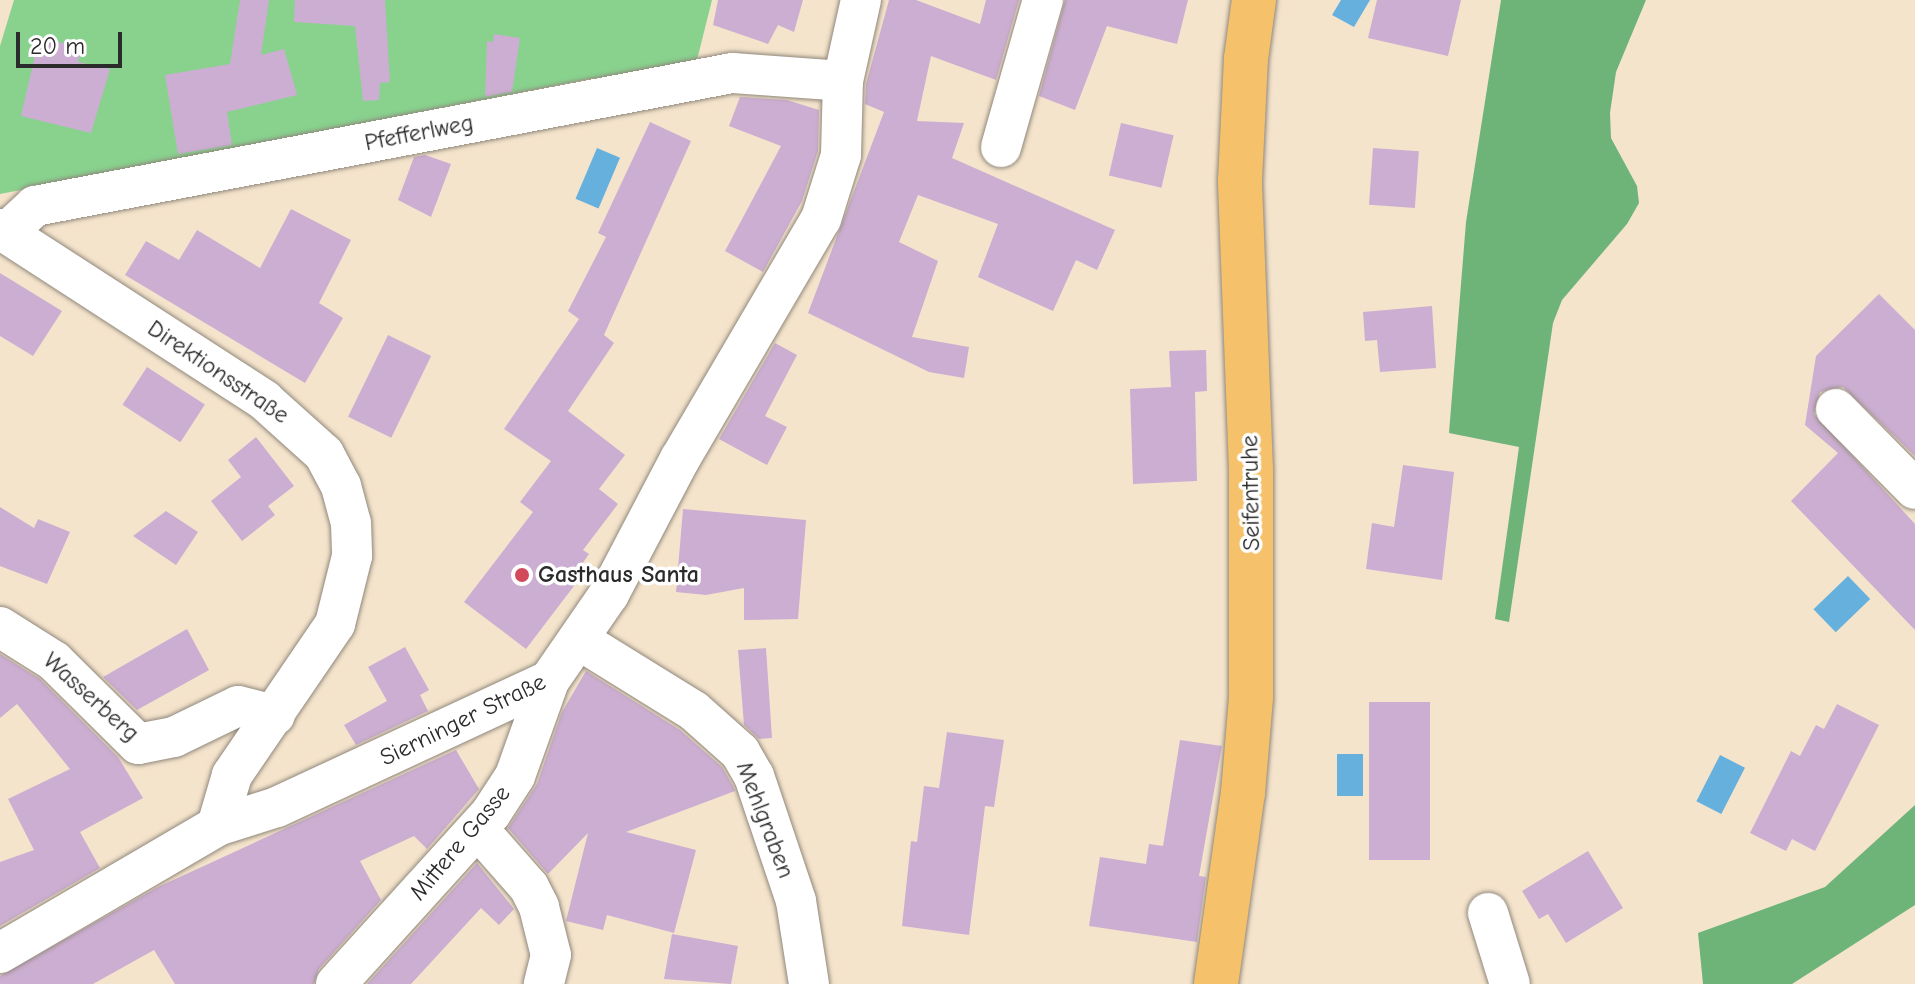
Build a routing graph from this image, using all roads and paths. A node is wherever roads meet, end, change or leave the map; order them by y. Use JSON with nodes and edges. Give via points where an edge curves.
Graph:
{"nodes":[{"id":1,"x":861,"y":0,"type":"edge"},
{"id":2,"x":1043,"y":0,"type":"edge"},
{"id":3,"x":1254,"y":0,"type":"edge"},
{"id":4,"x":843,"y":81,"type":"junction"},
{"id":5,"x":1001,"y":147,"type":"dead end"},
{"id":6,"x":3,"y":231,"type":"edge"},
{"id":7,"x":1836,"y":409,"type":"dead end"},
{"id":8,"x":1915,"y":489,"type":"edge"},
{"id":9,"x":0,"y":627,"type":"edge"},
{"id":10,"x":581,"y":641,"type":"junction"},
{"id":11,"x":549,"y":681,"type":"junction"},
{"id":12,"x":275,"y":715,"type":"junction"},
{"id":13,"x":484,"y":821,"type":"junction"},
{"id":14,"x":217,"y":826,"type":"junction"},
{"id":15,"x":1488,"y":913,"type":"dead end"},
{"id":16,"x":0,"y":953,"type":"edge"},
{"id":17,"x":336,"y":984,"type":"edge"},
{"id":18,"x":544,"y":984,"type":"edge"},
{"id":19,"x":809,"y":984,"type":"edge"},
{"id":20,"x":1216,"y":984,"type":"edge"},
{"id":21,"x":1510,"y":984,"type":"edge"}],
"edges":[{"from":1,"to":4,"type":"street","name":"Sierninger Straße"},
{"from":2,"to":5,"type":"street"},
{"from":3,"to":20,"type":"main road","name":"Seifentruhe","via":[[1240,181],[1251,470],[1251,697],[1242,806]]},
{"from":4,"to":6,"type":"street","name":"Pfefferlweg","via":[[732,73],[35,206]]},
{"from":4,"to":10,"type":"street","name":"Sierninger Straße","via":[[841,155],[821,219],[687,446]]},
{"from":6,"to":12,"type":"street","name":"Direktionsstraße","via":[[264,400],[324,454],[341,486],[351,523],[347,591],[317,657]]},
{"from":7,"to":8,"type":"street"},
{"from":9,"to":12,"type":"street","name":"Wasserberg","via":[[54,661],[138,744],[174,737],[238,706]]},
{"from":10,"to":11,"type":"street","name":"Sierninger Straße"},
{"from":10,"to":19,"type":"street","name":"Mehlgraben","via":[[694,711],[740,752],[754,776],[796,901]]},
{"from":11,"to":13,"type":"street","name":"Mittere Gasse","via":[[515,776]]},
{"from":11,"to":14,"type":"street","name":"Sierninger Straße","via":[[277,807]]},
{"from":12,"to":14,"type":"street","name":"Direktionsstraße","via":[[232,775]]},
{"from":13,"to":17,"type":"street","name":"Mittere Gasse"},
{"from":13,"to":18,"type":"street","via":[[539,907],[551,955]]},
{"from":14,"to":16,"type":"street","name":"Sierninger Straße"},
{"from":15,"to":21,"type":"street"}]}
